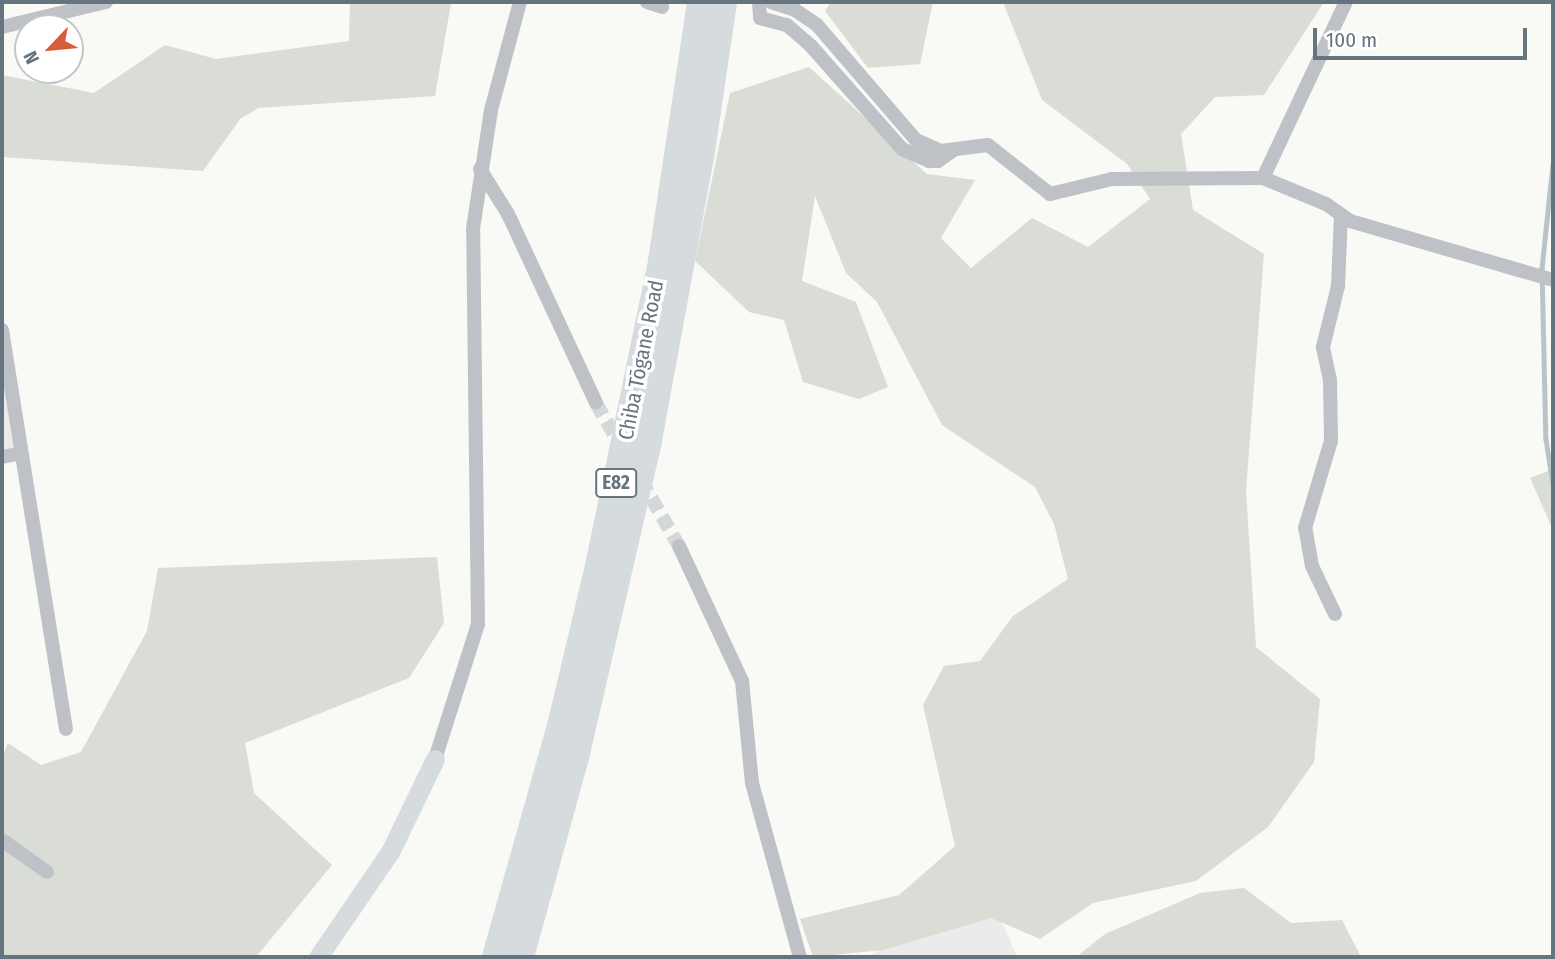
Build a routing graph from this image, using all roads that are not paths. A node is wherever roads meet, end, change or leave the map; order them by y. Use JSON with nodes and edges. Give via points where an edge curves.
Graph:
{"nodes":[{"id":1,"x":106,"y":2,"type":"edge"},
{"id":2,"x":520,"y":2,"type":"edge"},
{"id":3,"x":647,"y":2,"type":"edge"},
{"id":4,"x":700,"y":2,"type":"edge"},
{"id":5,"x":723,"y":2,"type":"edge"},
{"id":6,"x":758,"y":2,"type":"edge"},
{"id":7,"x":771,"y":2,"type":"edge"},
{"id":8,"x":1346,"y":2,"type":"edge"},
{"id":9,"x":662,"y":7,"type":"dead end"},
{"id":10,"x":2,"y":27,"type":"edge"},
{"id":11,"x":956,"y":149,"type":"junction"},
{"id":12,"x":480,"y":169,"type":"junction"},
{"id":13,"x":1264,"y":178,"type":"junction"},
{"id":14,"x":1341,"y":215,"type":"junction"},
{"id":15,"x":1553,"y":280,"type":"edge"},
{"id":16,"x":2,"y":330,"type":"edge"},
{"id":17,"x":596,"y":403,"type":"tunnel mouth"},
{"id":18,"x":22,"y":453,"type":"junction"},
{"id":19,"x":2,"y":457,"type":"edge"},
{"id":20,"x":679,"y":546,"type":"tunnel mouth"},
{"id":21,"x":1335,"y":614,"type":"dead end"},
{"id":22,"x":66,"y":729,"type":"dead end"},
{"id":23,"x":435,"y":759,"type":"joint"},
{"id":24,"x":2,"y":840,"type":"edge"},
{"id":25,"x":47,"y":872,"type":"dead end"},
{"id":26,"x":318,"y":957,"type":"edge"},
{"id":27,"x":495,"y":957,"type":"edge"},
{"id":28,"x":521,"y":957,"type":"edge"},
{"id":29,"x":800,"y":957,"type":"edge"}],
"edges":[{"from":1,"to":10,"type":"street"},
{"from":2,"to":12,"type":"street"},
{"from":3,"to":9,"type":"street"},
{"from":4,"to":27,"type":"highway","name":"Chiba Tōgane Road","number":"E82","via":[[661,261],[597,571],[560,726]]},
{"from":5,"to":28,"type":"highway","name":"Chiba Tōgane Road","number":"E82","via":[[701,158],[647,453],[577,753]]},
{"from":6,"to":11,"type":"street","via":[[760,18],[787,25],[811,46],[902,149],[938,161]]},
{"from":7,"to":11,"type":"street","via":[[795,10],[817,25],[916,140],[928,148]]},
{"from":8,"to":13,"type":"street"},
{"from":11,"to":13,"type":"street","via":[[988,145],[1050,194],[1112,179]]},
{"from":12,"to":17,"type":"street","via":[[508,214]]},
{"from":12,"to":23,"type":"street","via":[[471,301],[480,604],[474,647]]},
{"from":13,"to":14,"type":"street"},
{"from":14,"to":15,"type":"street"},
{"from":14,"to":21,"type":"street","via":[[1338,286],[1323,347],[1331,441],[1305,528],[1312,566]]},
{"from":16,"to":18,"type":"street"},
{"from":18,"to":19,"type":"street"},
{"from":18,"to":22,"type":"street"},
{"from":20,"to":29,"type":"street","via":[[742,681],[752,783]]},
{"from":23,"to":26,"type":"street","via":[[390,852]]},
{"from":24,"to":25,"type":"street"}]}
